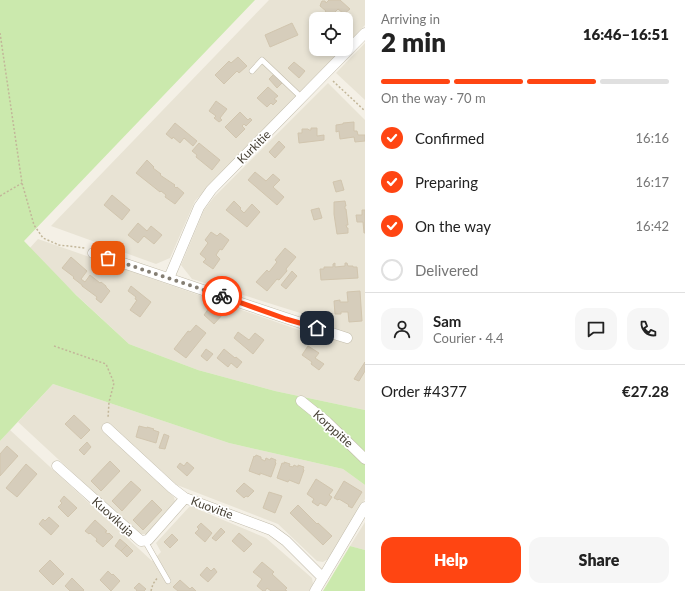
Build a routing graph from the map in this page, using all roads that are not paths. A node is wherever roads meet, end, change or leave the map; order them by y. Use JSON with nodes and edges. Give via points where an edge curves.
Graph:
{"nodes":[{"id":1,"x":365,"y":33,"type":"edge"},
{"id":2,"x":252,"y":71,"type":"dead end"},
{"id":3,"x":302,"y":98,"type":"junction"},
{"id":4,"x":93,"y":253,"type":"road end"},
{"id":5,"x":169,"y":278,"type":"junction"},
{"id":6,"x":347,"y":338,"type":"dead end"},
{"id":7,"x":301,"y":401,"type":"dead end"},
{"id":8,"x":108,"y":428,"type":"road end"},
{"id":9,"x":365,"y":459,"type":"edge"},
{"id":10,"x":57,"y":466,"type":"dead end"},
{"id":11,"x":185,"y":498,"type":"junction"},
{"id":12,"x":365,"y":507,"type":"edge"},
{"id":13,"x":146,"y":541,"type":"junction"},
{"id":14,"x":323,"y":578,"type":"junction"},
{"id":15,"x":168,"y":581,"type":"dead end"},
{"id":16,"x":315,"y":591,"type":"edge"}],
"edges":[{"from":1,"to":3,"type":"street","name":"Kurkitie"},
{"from":2,"to":3,"type":"lane","via":[[262,60]]},
{"from":3,"to":5,"type":"street","name":"Kurkitie","via":[[211,190],[199,207]]},
{"from":4,"to":5,"type":"street"},
{"from":5,"to":6,"type":"street"},
{"from":7,"to":9,"type":"street","name":"Korppitie"},
{"from":8,"to":11,"type":"street","name":"Kuovitie"},
{"from":10,"to":13,"type":"street","name":"Kuovikuja","via":[[141,541]]},
{"from":11,"to":13,"type":"street","name":"Kuovikuja"},
{"from":11,"to":14,"type":"street","name":"Kuovitie","via":[[271,530]]},
{"from":12,"to":14,"type":"street"},
{"from":13,"to":15,"type":"lane"},
{"from":14,"to":16,"type":"street"}]}
